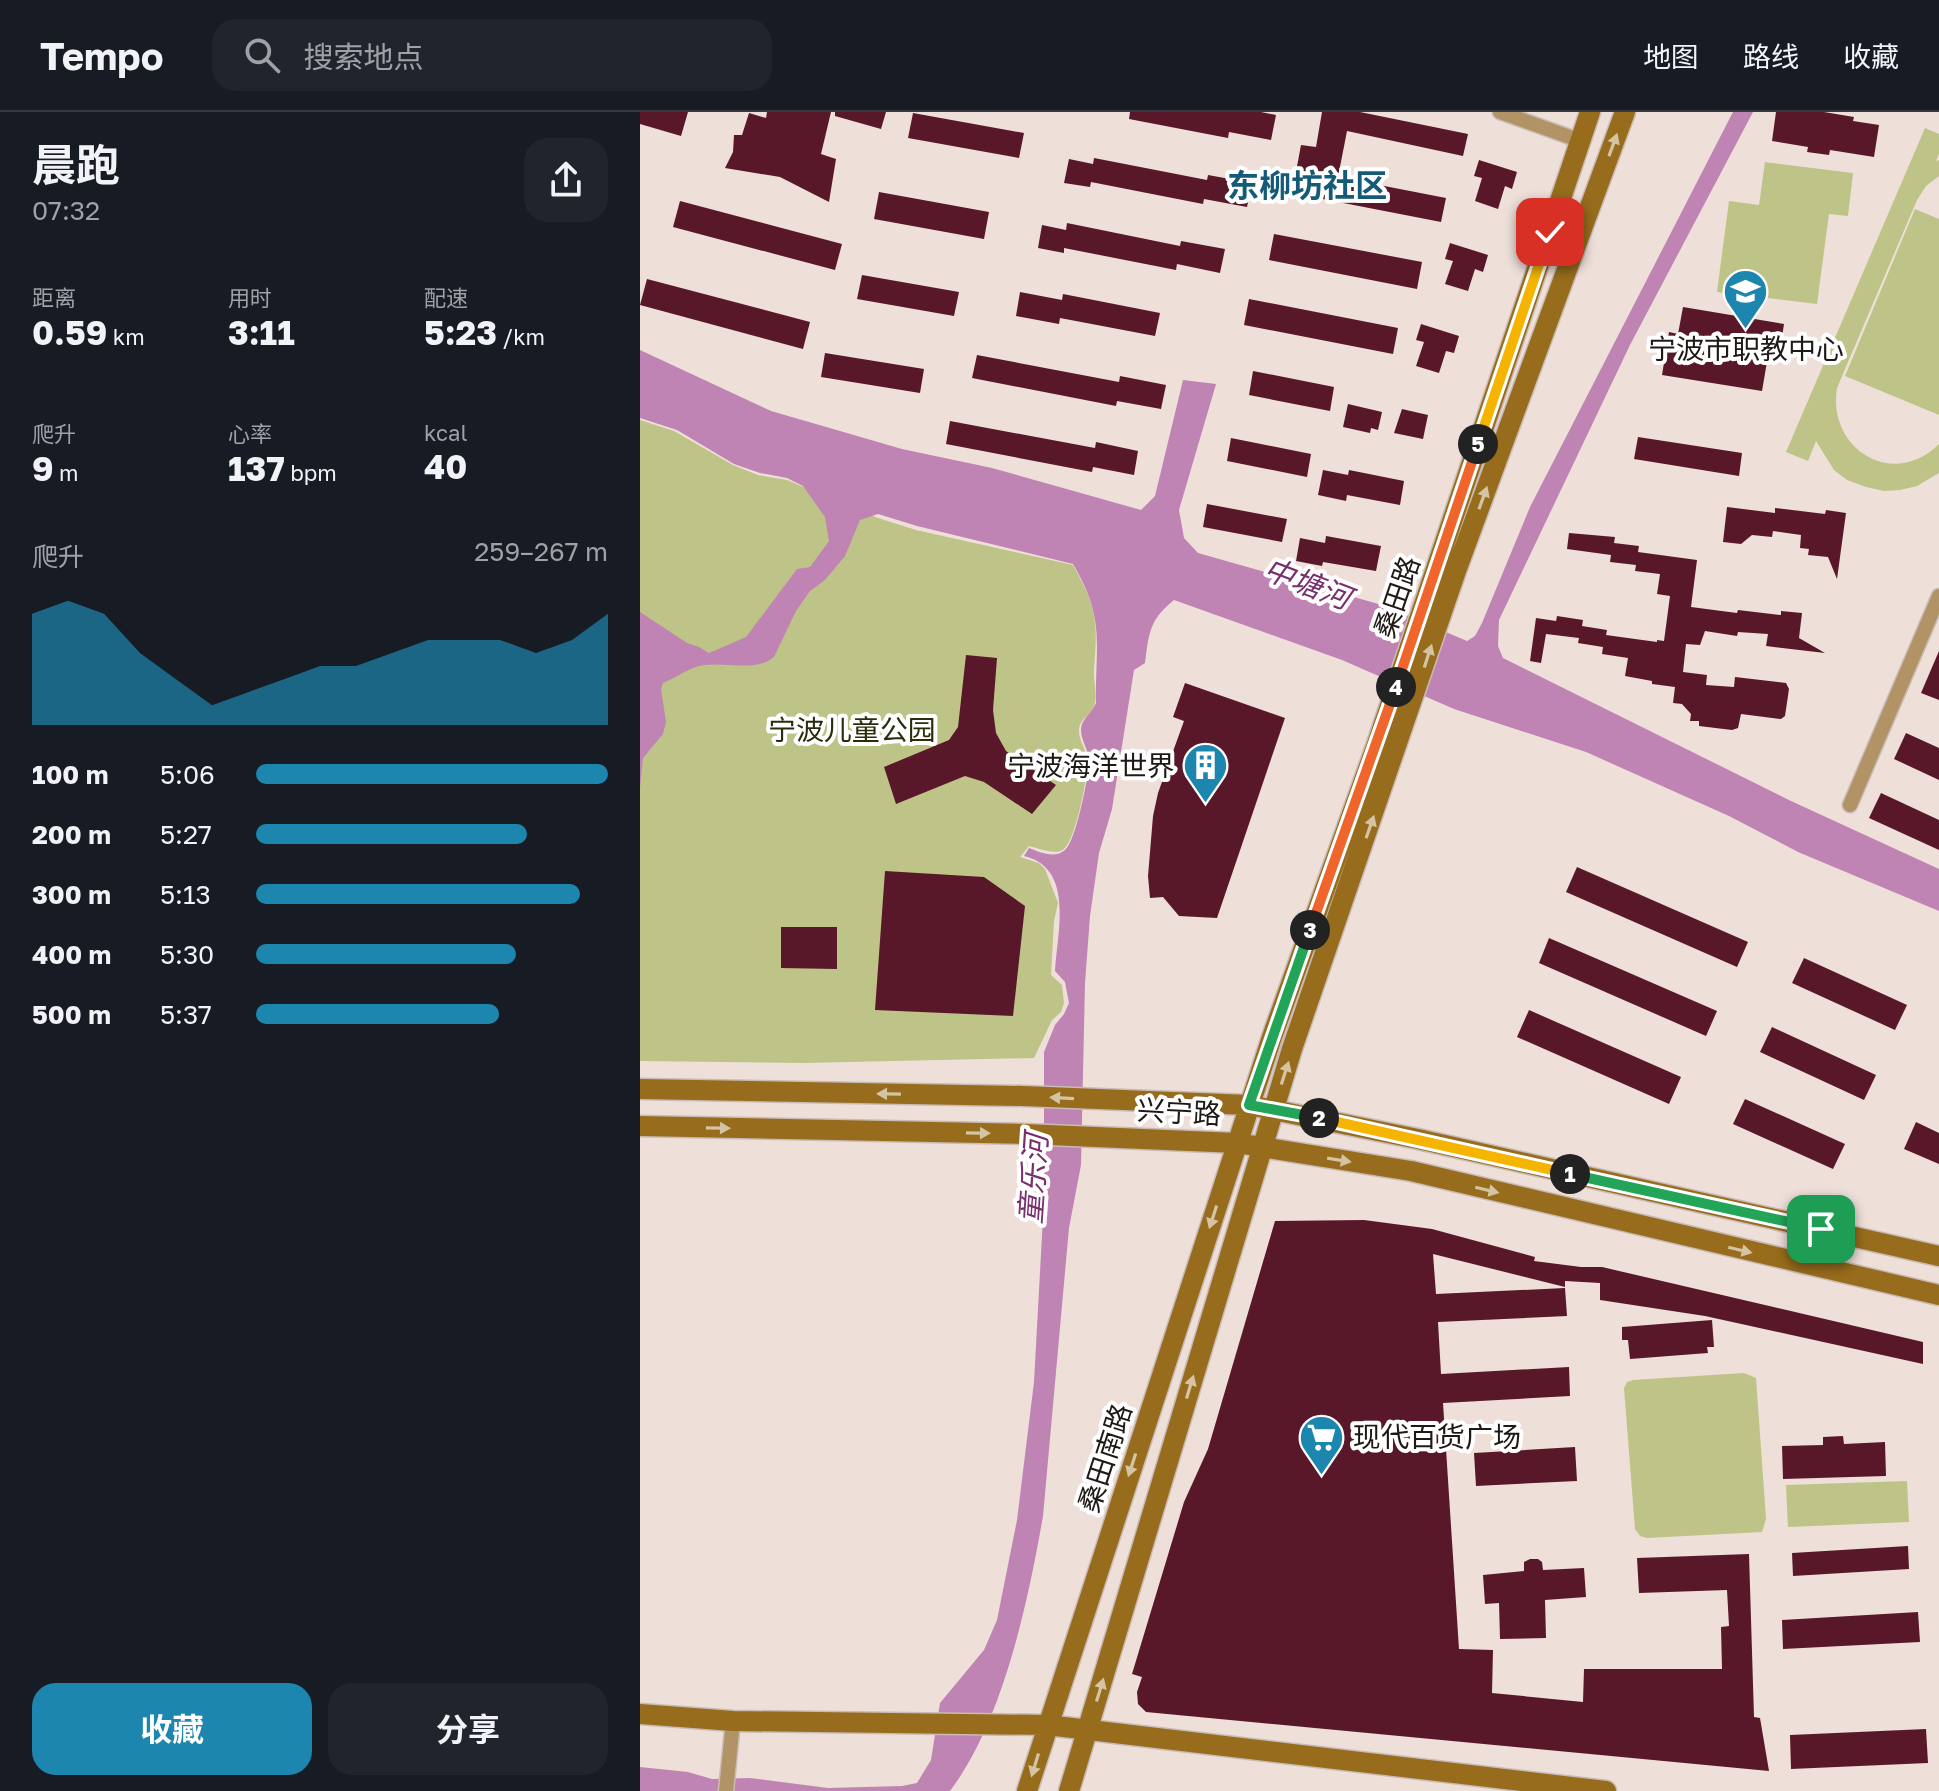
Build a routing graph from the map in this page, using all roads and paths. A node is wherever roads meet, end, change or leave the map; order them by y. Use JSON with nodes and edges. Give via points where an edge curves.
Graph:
{"nodes":[{"id":1,"x":1500,"y":112,"type":"edge"},
{"id":2,"x":1590,"y":112,"type":"edge"},
{"id":3,"x":1625,"y":112,"type":"edge"},
{"id":4,"x":1581,"y":141,"type":"junction"},
{"id":5,"x":1447,"y":567,"type":"junction"},
{"id":6,"x":1939,"y":596,"type":"edge"},
{"id":7,"x":1850,"y":805,"type":"dead end"},
{"id":8,"x":640,"y":1089,"type":"edge"},
{"id":9,"x":1249,"y":1105,"type":"junction"},
{"id":10,"x":1273,"y":1108,"type":"junction"},
{"id":11,"x":640,"y":1126,"type":"edge"},
{"id":12,"x":1237,"y":1143,"type":"junction"},
{"id":13,"x":1261,"y":1147,"type":"junction"},
{"id":14,"x":1939,"y":1256,"type":"edge"},
{"id":15,"x":1939,"y":1295,"type":"edge"},
{"id":16,"x":640,"y":1714,"type":"edge"},
{"id":17,"x":733,"y":1721,"type":"junction"},
{"id":18,"x":1047,"y":1725,"type":"junction"},
{"id":19,"x":1088,"y":1730,"type":"junction"},
{"id":20,"x":726,"y":1791,"type":"edge"},
{"id":21,"x":1027,"y":1791,"type":"edge"},
{"id":22,"x":1069,"y":1791,"type":"edge"},
{"id":23,"x":1606,"y":1791,"type":"edge"}],
"edges":[{"from":1,"to":4,"type":"street"},
{"from":2,"to":4,"type":"main road","name":"桑田路"},
{"from":5,"to":3,"type":"main road","name":"桑田路","one_way":true},
{"from":4,"to":5,"type":"main road","name":"桑田路"},
{"from":5,"to":9,"type":"main road","name":"桑田路","via":[[1377,744]]},
{"from":10,"to":5,"type":"main road","name":"桑田路","one_way":true,"via":[[1395,756]]},
{"from":6,"to":7,"type":"street"},
{"from":9,"to":8,"type":"main road","name":"兴宁路","one_way":true},
{"from":9,"to":10,"type":"main road","name":"兴宁路"},
{"from":9,"to":12,"type":"main road","name":"桑田路"},
{"from":10,"to":13,"type":"main road","name":"桑田路"},
{"from":10,"to":14,"type":"main road","name":"兴宁路"},
{"from":11,"to":12,"type":"main road","name":"兴宁路","one_way":true},
{"from":12,"to":13,"type":"main road","name":"兴宁路"},
{"from":12,"to":18,"type":"main road","name":"桑田南路","one_way":true},
{"from":13,"to":15,"type":"main road","name":"兴宁路","one_way":true,"via":[[1411,1171]]},
{"from":19,"to":13,"type":"main road","one_way":true},
{"from":16,"to":17,"type":"main road"},
{"from":17,"to":18,"type":"main road"},
{"from":17,"to":20,"type":"street"},
{"from":18,"to":19,"type":"main road"},
{"from":18,"to":21,"type":"main road","name":"桑田南路","one_way":true},
{"from":19,"to":22,"type":"main road"},
{"from":19,"to":23,"type":"main road"}]}
